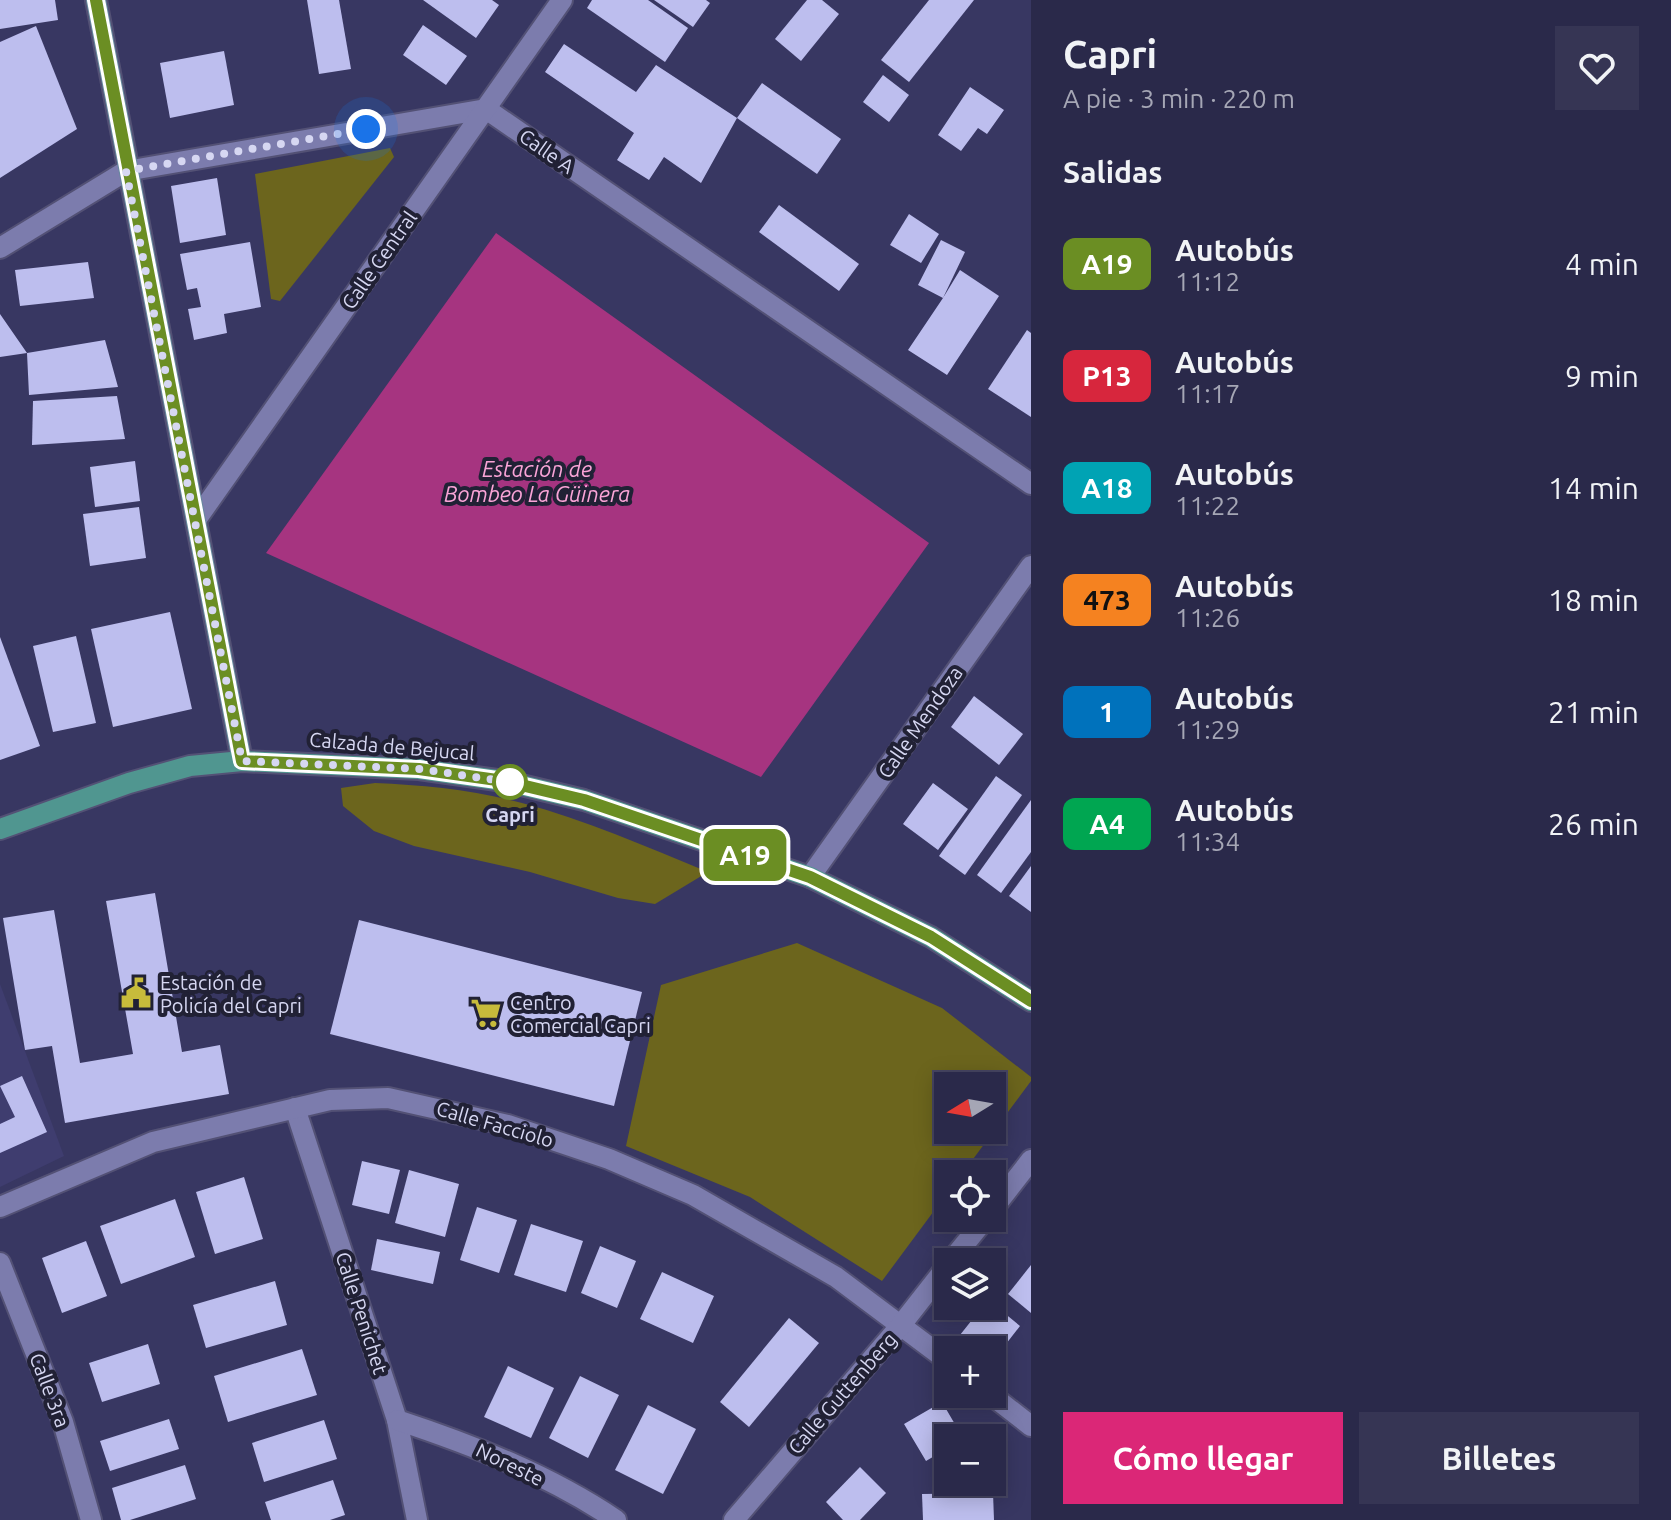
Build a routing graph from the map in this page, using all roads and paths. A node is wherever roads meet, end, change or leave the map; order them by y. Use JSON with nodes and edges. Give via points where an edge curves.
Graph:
{"nodes":[{"id":1,"x":96,"y":0,"type":"edge"},
{"id":2,"x":562,"y":0,"type":"edge"},
{"id":3,"x":486,"y":109,"type":"junction"},
{"id":4,"x":126,"y":171,"type":"junction"},
{"id":5,"x":0,"y":248,"type":"edge"},
{"id":6,"x":1031,"y":484,"type":"edge"},
{"id":7,"x":196,"y":520,"type":"junction"},
{"id":8,"x":1031,"y":566,"type":"edge"},
{"id":9,"x":242,"y":761,"type":"junction"},
{"id":10,"x":0,"y":829,"type":"edge"},
{"id":11,"x":810,"y":877,"type":"junction"},
{"id":12,"x":1031,"y":1001,"type":"edge"},
{"id":13,"x":295,"y":1108,"type":"junction"},
{"id":14,"x":1031,"y":1160,"type":"edge"},
{"id":15,"x":1006,"y":1192,"type":"edge"},
{"id":16,"x":0,"y":1207,"type":"edge"},
{"id":17,"x":975,"y":1232,"type":"edge"},
{"id":18,"x":962,"y":1248,"type":"edge"},
{"id":19,"x":0,"y":1263,"type":"edge"},
{"id":20,"x":934,"y":1283,"type":"edge"},
{"id":21,"x":901,"y":1325,"type":"junction"},
{"id":22,"x":934,"y":1350,"type":"edge"},
{"id":23,"x":1006,"y":1406,"type":"edge"},
{"id":24,"x":397,"y":1420,"type":"junction"},
{"id":25,"x":1031,"y":1426,"type":"edge"},
{"id":26,"x":738,"y":1517,"type":"edge"},
{"id":27,"x":91,"y":1520,"type":"edge"},
{"id":28,"x":417,"y":1520,"type":"edge"},
{"id":29,"x":616,"y":1520,"type":"edge"}],
"edges":[{"from":1,"to":4,"type":"main road"},
{"from":2,"to":3,"type":"street","name":"Calle Central"},
{"from":3,"to":4,"type":"street"},
{"from":3,"to":6,"type":"street","name":"Calle A"},
{"from":3,"to":7,"type":"street","name":"Calle Central"},
{"from":4,"to":5,"type":"street"},
{"from":4,"to":7,"type":"main road"},
{"from":7,"to":9,"type":"main road"},
{"from":8,"to":11,"type":"street","name":"Calle Mendoza"},
{"from":9,"to":10,"type":"main road","name":"Calzada de Bejucal","via":[[190,766],[129,783]]},
{"from":9,"to":11,"type":"main road","name":"Calzada de Bejucal","via":[[419,769],[504,781],[584,800]]},
{"from":11,"to":12,"type":"main road","name":"Calzada de Bejucal","via":[[931,937]]},
{"from":13,"to":16,"type":"street","name":"Calle Facciolo","via":[[153,1142]]},
{"from":13,"to":21,"type":"street","name":"Calle Facciolo","via":[[330,1100],[388,1098],[508,1125],[609,1159],[693,1195],[769,1237]]},
{"from":13,"to":24,"type":"street","name":"Calle Penichet"},
{"from":14,"to":15,"type":"street"},
{"from":17,"to":18,"type":"street","name":"Calle Guttenberg"},
{"from":19,"to":27,"type":"street","name":"Calle 3ra","via":[[63,1422]]},
{"from":20,"to":21,"type":"street","name":"Calle Guttenberg"},
{"from":21,"to":22,"type":"street","name":"Calle Facciolo"},
{"from":21,"to":26,"type":"street","name":"Calle Guttenberg"},
{"from":23,"to":25,"type":"street"},
{"from":24,"to":28,"type":"street","name":"Calle Penichet"},
{"from":24,"to":29,"type":"street","name":"Noreste","via":[[474,1445]]}]}
